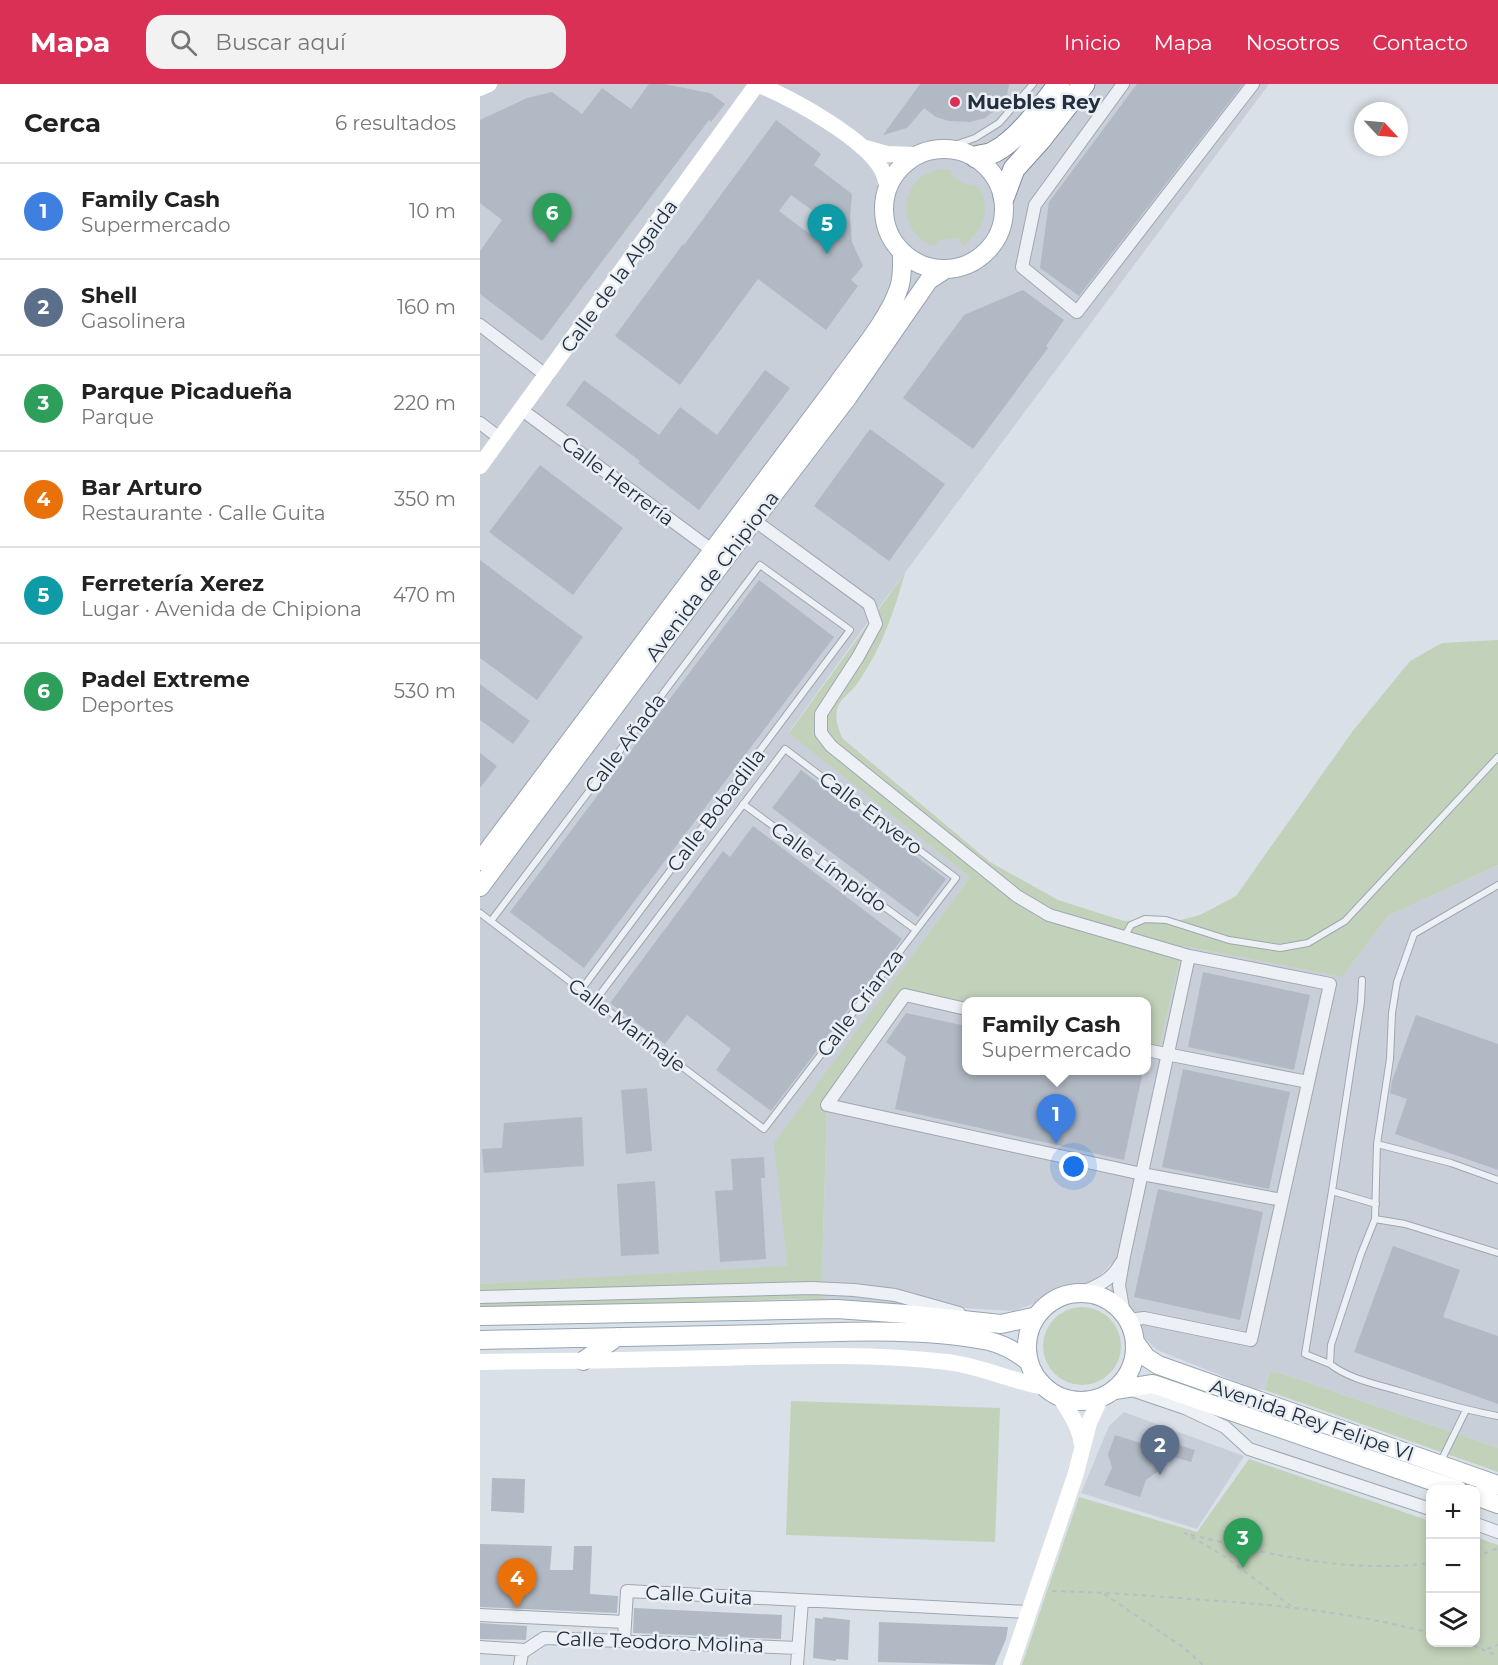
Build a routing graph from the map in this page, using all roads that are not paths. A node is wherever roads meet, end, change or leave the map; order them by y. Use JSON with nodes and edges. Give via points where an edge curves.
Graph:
{"nodes":[{"id":1,"x":489,"y":84,"type":"edge"},
{"id":2,"x":757,"y":84,"type":"edge"},
{"id":3,"x":1033,"y":84,"type":"edge"},
{"id":4,"x":1059,"y":84,"type":"edge"},
{"id":5,"x":1084,"y":84,"type":"edge"},
{"id":6,"x":1123,"y":84,"type":"edge"},
{"id":7,"x":1253,"y":84,"type":"edge"},
{"id":8,"x":480,"y":85,"type":"edge"},
{"id":9,"x":862,"y":146,"type":"junction"},
{"id":10,"x":946,"y":148,"type":"junction"},
{"id":11,"x":916,"y":155,"type":"junction"},
{"id":12,"x":976,"y":157,"type":"junction"},
{"id":13,"x":888,"y":188,"type":"junction"},
{"id":14,"x":1004,"y":196,"type":"junction"},
{"id":15,"x":902,"y":252,"type":"junction"},
{"id":16,"x":946,"y":269,"type":"junction"},
{"id":17,"x":480,"y":325,"type":"edge"},
{"id":18,"x":548,"y":375,"type":"junction"},
{"id":19,"x":522,"y":410,"type":"junction"},
{"id":20,"x":480,"y":423,"type":"edge"},
{"id":21,"x":501,"y":439,"type":"junction"},
{"id":22,"x":480,"y":466,"type":"edge"},
{"id":23,"x":754,"y":520,"type":"junction"},
{"id":24,"x":713,"y":551,"type":"junction"},
{"id":25,"x":760,"y":565,"type":"joint"},
{"id":26,"x":785,"y":749,"type":"joint"},
{"id":27,"x":1498,"y":757,"type":"edge"},
{"id":28,"x":743,"y":804,"type":"junction"},
{"id":29,"x":480,"y":861,"type":"edge"},
{"id":30,"x":956,"y":878,"type":"joint"},
{"id":31,"x":1498,"y":885,"type":"edge"},
{"id":32,"x":480,"y":886,"type":"edge"},
{"id":33,"x":480,"y":913,"type":"edge"},
{"id":34,"x":491,"y":921,"type":"junction"},
{"id":35,"x":916,"y":930,"type":"junction"},
{"id":36,"x":1124,"y":937,"type":"junction"},
{"id":37,"x":1190,"y":956,"type":"junction"},
{"id":38,"x":1362,"y":980,"type":"dead end"},
{"id":39,"x":582,"y":990,"type":"junction"},
{"id":40,"x":596,"y":1001,"type":"junction"},
{"id":41,"x":962,"y":1008,"type":"edge"},
{"id":42,"x":1151,"y":1051,"type":"edge"},
{"id":43,"x":1168,"y":1056,"type":"junction"},
{"id":44,"x":1308,"y":1082,"type":"junction"},
{"id":45,"x":764,"y":1129,"type":"joint"},
{"id":46,"x":1377,"y":1144,"type":"junction"},
{"id":47,"x":1142,"y":1174,"type":"junction"},
{"id":48,"x":1498,"y":1180,"type":"edge"},
{"id":49,"x":1332,"y":1191,"type":"junction"},
{"id":50,"x":1282,"y":1200,"type":"junction"},
{"id":51,"x":1376,"y":1204,"type":"junction"},
{"id":52,"x":1376,"y":1219,"type":"junction"},
{"id":53,"x":1498,"y":1253,"type":"edge"},
{"id":54,"x":1124,"y":1256,"type":"junction"},
{"id":55,"x":1083,"y":1292,"type":"junction"},
{"id":56,"x":480,"y":1297,"type":"edge"},
{"id":57,"x":480,"y":1316,"type":"edge"},
{"id":58,"x":1037,"y":1316,"type":"junction"},
{"id":59,"x":1126,"y":1317,"type":"junction"},
{"id":60,"x":983,"y":1321,"type":"junction"},
{"id":61,"x":618,"y":1337,"type":"junction"},
{"id":62,"x":480,"y":1340,"type":"edge"},
{"id":63,"x":1135,"y":1342,"type":"junction"},
{"id":64,"x":584,"y":1361,"type":"junction"},
{"id":65,"x":480,"y":1362,"type":"edge"},
{"id":66,"x":1029,"y":1362,"type":"junction"},
{"id":67,"x":1330,"y":1364,"type":"junction"},
{"id":68,"x":1044,"y":1387,"type":"junction"},
{"id":69,"x":1114,"y":1392,"type":"junction"},
{"id":70,"x":1060,"y":1397,"type":"junction"},
{"id":71,"x":1466,"y":1410,"type":"junction"},
{"id":72,"x":1498,"y":1416,"type":"edge"},
{"id":73,"x":1082,"y":1452,"type":"junction"},
{"id":74,"x":1440,"y":1464,"type":"junction"},
{"id":75,"x":1444,"y":1485,"type":"edge"},
{"id":76,"x":1498,"y":1485,"type":"edge"},
{"id":77,"x":1480,"y":1497,"type":"edge"},
{"id":78,"x":1498,"y":1504,"type":"edge"},
{"id":79,"x":1426,"y":1507,"type":"edge"},
{"id":80,"x":1480,"y":1525,"type":"edge"},
{"id":81,"x":1498,"y":1532,"type":"edge"},
{"id":82,"x":802,"y":1601,"type":"junction"},
{"id":83,"x":1029,"y":1612,"type":"junction"},
{"id":84,"x":480,"y":1615,"type":"edge"},
{"id":85,"x":625,"y":1622,"type":"junction"},
{"id":86,"x":624,"y":1640,"type":"junction"},
{"id":87,"x":480,"y":1647,"type":"edge"},
{"id":88,"x":798,"y":1648,"type":"junction"},
{"id":89,"x":526,"y":1650,"type":"junction"},
{"id":90,"x":520,"y":1665,"type":"edge"},
{"id":91,"x":797,"y":1665,"type":"edge"},
{"id":92,"x":1011,"y":1665,"type":"edge"}],
"edges":[{"from":1,"to":8,"type":"street"},
{"from":2,"to":9,"type":"street"},
{"from":2,"to":18,"type":"street","name":"Calle de la Algaida"},
{"from":3,"to":10,"type":"lane","via":[[999,123],[975,138]]},
{"from":4,"to":12,"type":"highway","via":[[1006,144],[993,153]]},
{"from":5,"to":14,"type":"highway","via":[[1014,168]]},
{"from":6,"to":7,"type":"street","via":[[1035,205],[1022,267],[1077,312]]},
{"from":9,"to":11,"type":"street","via":[[887,154]]},
{"from":9,"to":13,"type":"street","via":[[882,170]]},
{"from":10,"to":11,"type":"main road"},
{"from":10,"to":12,"type":"main road"},
{"from":11,"to":13,"type":"main road","via":[[894,175]]},
{"from":12,"to":14,"type":"main road","via":[[994,174]]},
{"from":13,"to":15,"type":"main road","via":[[885,222]]},
{"from":14,"to":16,"type":"main road","via":[[1005,214],[992,246],[963,266]]},
{"from":15,"to":16,"type":"main road","via":[[930,267]]},
{"from":15,"to":24,"type":"main road","name":"Avenida de Chipiona","via":[[900,286],[891,307]]},
{"from":16,"to":23,"type":"main road","name":"Avenida de Chipiona","via":[[929,280],[848,397]]},
{"from":17,"to":18,"type":"street"},
{"from":18,"to":19,"type":"street","name":"Calle de la Algaida"},
{"from":19,"to":21,"type":"street","name":"Calle de la Algaida"},
{"from":19,"to":24,"type":"street","name":"Calle Herrería"},
{"from":20,"to":21,"type":"street"},
{"from":21,"to":22,"type":"street","name":"Calle de la Algaida"},
{"from":23,"to":32,"type":"main road","name":"Avenida de Chipiona"},
{"from":23,"to":36,"type":"street","via":[[869,604],[876,624],[821,714],[821,733],[831,746],[1017,897],[1049,915]]},
{"from":24,"to":29,"type":"main road","name":"Avenida de Chipiona"},
{"from":25,"to":34,"type":"lane","name":"Calle Añada"},
{"from":25,"to":39,"type":"lane","name":"Calle Bobadilla","via":[[850,630]]},
{"from":26,"to":28,"type":"lane","name":"Calle Bobadilla"},
{"from":26,"to":30,"type":"lane","name":"Calle Envero"},
{"from":27,"to":36,"type":"lane","via":[[1345,921],[1308,943],[1280,948],[1229,940],[1156,919],[1131,925]]},
{"from":28,"to":35,"type":"lane","name":"Calle Límpido"},
{"from":28,"to":40,"type":"lane","name":"Calle Bobadilla"},
{"from":30,"to":35,"type":"lane","name":"Calle Crianza"},
{"from":31,"to":46,"type":"lane","via":[[1414,934],[1397,982]]},
{"from":33,"to":34,"type":"lane","name":"Calle Marinaje"},
{"from":34,"to":39,"type":"lane","name":"Calle Marinaje"},
{"from":35,"to":45,"type":"lane","name":"Calle Crianza"},
{"from":36,"to":37,"type":"street"},
{"from":37,"to":43,"type":"street"},
{"from":37,"to":44,"type":"street","via":[[1330,984]]},
{"from":38,"to":49,"type":"lane"},
{"from":39,"to":40,"type":"lane","name":"Calle Marinaje"},
{"from":40,"to":45,"type":"lane","name":"Calle Marinaje"},
{"from":41,"to":47,"type":"street","via":[[905,995],[827,1105]]},
{"from":42,"to":43,"type":"street"},
{"from":43,"to":44,"type":"street"},
{"from":43,"to":47,"type":"street"},
{"from":44,"to":50,"type":"street"},
{"from":46,"to":48,"type":"lane"},
{"from":46,"to":51,"type":"lane"},
{"from":47,"to":50,"type":"street"},
{"from":47,"to":54,"type":"street"},
{"from":49,"to":51,"type":"lane"},
{"from":49,"to":67,"type":"lane","via":[[1305,1354]]},
{"from":50,"to":59,"type":"street","via":[[1251,1340]]},
{"from":51,"to":52,"type":"lane"},
{"from":52,"to":53,"type":"lane","via":[[1406,1224]]},
{"from":52,"to":67,"type":"lane","via":[[1331,1346]]},
{"from":54,"to":55,"type":"street","via":[[1107,1281]]},
{"from":54,"to":59,"type":"street","via":[[1119,1285]]},
{"from":55,"to":58,"type":"main road","via":[[1063,1296]]},
{"from":55,"to":59,"type":"main road","via":[[1108,1299]]},
{"from":56,"to":60,"type":"street","via":[[854,1290],[895,1295]]},
{"from":57,"to":60,"type":"main road","via":[[837,1309]]},
{"from":58,"to":60,"type":"main road","via":[[1001,1324]]},
{"from":58,"to":66,"type":"main road","via":[[1027,1345]]},
{"from":59,"to":63,"type":"main road"},
{"from":61,"to":62,"type":"main road"},
{"from":61,"to":64,"type":"main road"},
{"from":61,"to":66,"type":"main road","via":[[913,1334],[991,1342],[1014,1350]]},
{"from":63,"to":69,"type":"main road","via":[[1129,1372]]},
{"from":63,"to":74,"type":"main road","name":"Avenida Rey Felipe VI","via":[[1158,1365]]},
{"from":64,"to":65,"type":"street"},
{"from":64,"to":68,"type":"street","via":[[794,1356],[900,1358],[966,1365]]},
{"from":66,"to":68,"type":"main road"},
{"from":67,"to":71,"type":"lane","via":[[1365,1381]]},
{"from":68,"to":70,"type":"main road"},
{"from":69,"to":70,"type":"main road","via":[[1080,1401]]},
{"from":69,"to":73,"type":"street","via":[[1089,1423]]},
{"from":69,"to":75,"type":"main road","name":"Avenida Rey Felipe VI","via":[[1153,1384]]},
{"from":69,"to":79,"type":"street","via":[[1185,1408],[1225,1427],[1249,1449]]},
{"from":70,"to":73,"type":"street","via":[[1077,1425]]},
{"from":71,"to":72,"type":"lane"},
{"from":71,"to":74,"type":"lane"},
{"from":73,"to":83,"type":"street","via":[[1069,1480]]},
{"from":74,"to":76,"type":"main road","name":"Avenida Rey Felipe VI"},
{"from":77,"to":78,"type":"main road"},
{"from":80,"to":81,"type":"street"},
{"from":82,"to":83,"type":"street"},
{"from":82,"to":85,"type":"street","name":"Calle Guita","via":[[627,1591]]},
{"from":82,"to":88,"type":"street"},
{"from":83,"to":92,"type":"street"},
{"from":84,"to":85,"type":"street","name":"Calle Guita"},
{"from":85,"to":86,"type":"street","name":"Calle Guita"},
{"from":86,"to":88,"type":"street","name":"Calle Teodoro Molina"},
{"from":86,"to":89,"type":"street","name":"Calle Teodoro Molina","via":[[544,1638]]},
{"from":87,"to":89,"type":"street","name":"Calle Teodoro Molina"},
{"from":88,"to":91,"type":"street"},
{"from":89,"to":90,"type":"street"}]}
